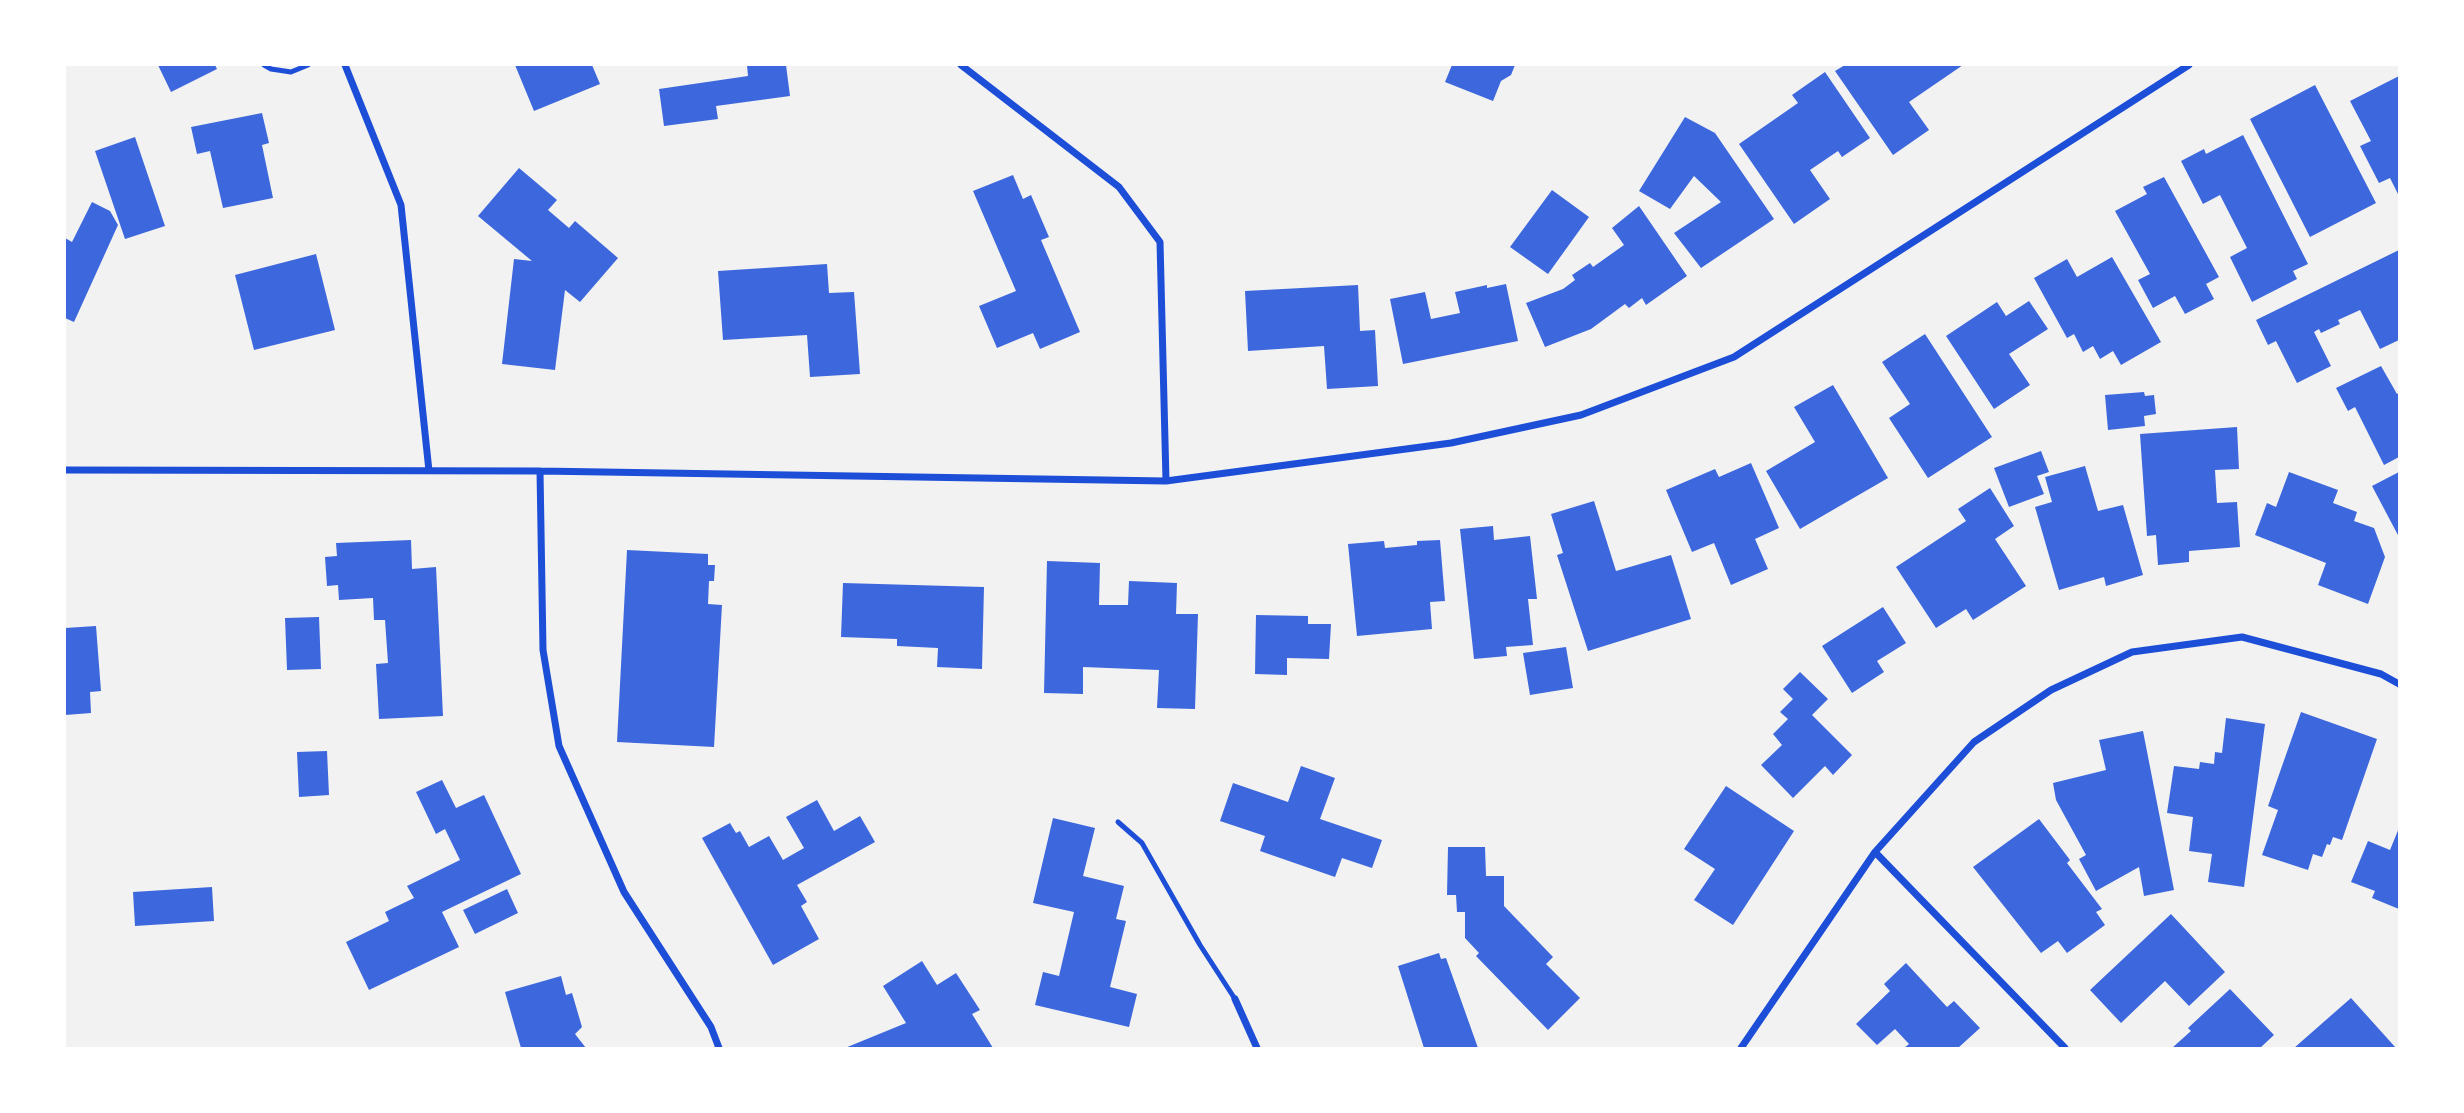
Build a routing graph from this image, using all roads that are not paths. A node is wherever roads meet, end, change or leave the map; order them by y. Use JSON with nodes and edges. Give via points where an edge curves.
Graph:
{"nodes":[{"id":1,"x":264,"y":65,"type":"edge"},
{"id":2,"x":308,"y":65,"type":"edge"},
{"id":3,"x":345,"y":65,"type":"edge"},
{"id":4,"x":961,"y":65,"type":"edge"},
{"id":5,"x":2189,"y":65,"type":"edge"},
{"id":6,"x":65,"y":470,"type":"edge"},
{"id":7,"x":429,"y":471,"type":"junction"},
{"id":8,"x":540,"y":471,"type":"junction"},
{"id":9,"x":1166,"y":481,"type":"junction"},
{"id":10,"x":2399,"y":684,"type":"edge"},
{"id":11,"x":1118,"y":822,"type":"dead end"},
{"id":12,"x":1875,"y":852,"type":"junction"},
{"id":13,"x":1235,"y":999,"type":"joint"},
{"id":14,"x":719,"y":1048,"type":"edge"},
{"id":15,"x":1257,"y":1048,"type":"edge"},
{"id":16,"x":1741,"y":1048,"type":"edge"},
{"id":17,"x":2065,"y":1048,"type":"edge"}],
"edges":[{"from":1,"to":2,"type":"lane","via":[[292,72]]},
{"from":3,"to":7,"type":"street","via":[[401,205]]},
{"from":4,"to":9,"type":"street","via":[[1119,187],[1160,242]]},
{"from":5,"to":9,"type":"street","via":[[1734,357],[1581,415],[1451,443]]},
{"from":6,"to":7,"type":"street"},
{"from":7,"to":8,"type":"street"},
{"from":8,"to":9,"type":"street"},
{"from":8,"to":14,"type":"street","via":[[543,650],[559,746],[624,892]]},
{"from":10,"to":12,"type":"street","via":[[2381,674],[2242,637],[2132,652],[2051,690],[1974,742]]},
{"from":11,"to":13,"type":"lane","via":[[1142,843]]},
{"from":12,"to":16,"type":"street"},
{"from":12,"to":17,"type":"street"},
{"from":13,"to":15,"type":"street"}]}
